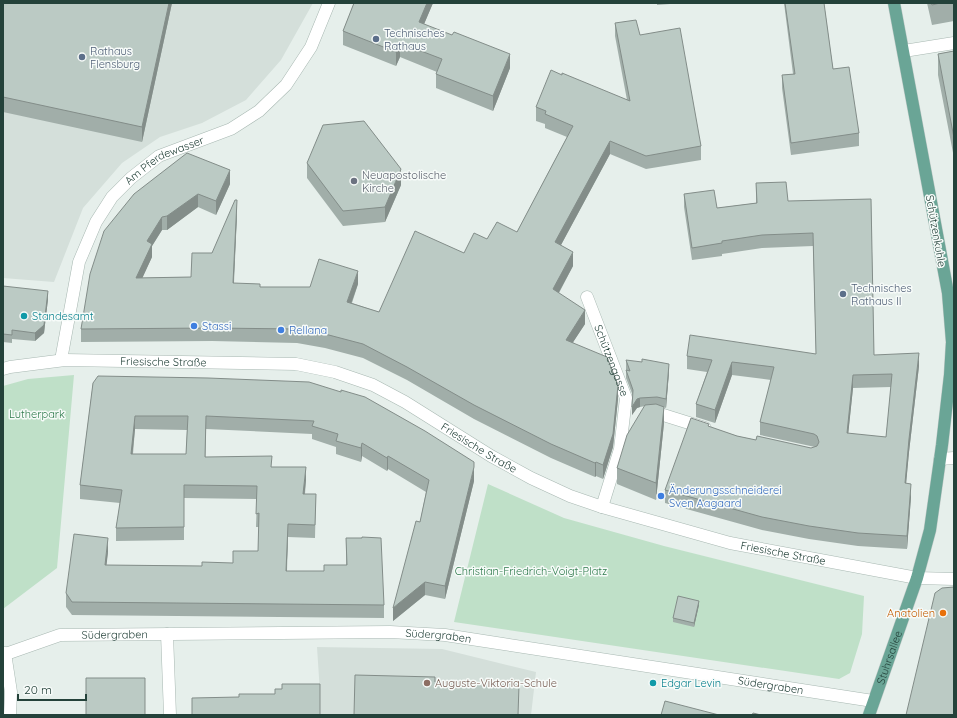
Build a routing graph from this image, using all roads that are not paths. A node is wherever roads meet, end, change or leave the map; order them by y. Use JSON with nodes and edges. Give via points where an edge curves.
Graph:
{"nodes":[{"id":1,"x":329,"y":3,"type":"edge"},
{"id":2,"x":894,"y":3,"type":"edge"},
{"id":3,"x":954,"y":43,"type":"edge"},
{"id":4,"x":904,"y":51,"type":"junction"},
{"id":5,"x":587,"y":297,"type":"dead end"},
{"id":6,"x":61,"y":360,"type":"junction"},
{"id":7,"x":3,"y":369,"type":"edge"},
{"id":8,"x":718,"y":432,"type":"edge"},
{"id":9,"x":620,"y":449,"type":"junction"},
{"id":10,"x":954,"y":458,"type":"edge"},
{"id":11,"x":940,"y":459,"type":"junction"},
{"id":12,"x":602,"y":507,"type":"junction"},
{"id":13,"x":917,"y":578,"type":"junction"},
{"id":14,"x":954,"y":579,"type":"edge"},
{"id":15,"x":167,"y":634,"type":"junction"},
{"id":16,"x":4,"y":654,"type":"edge"},
{"id":17,"x":873,"y":701,"type":"junction"},
{"id":18,"x":10,"y":715,"type":"edge"},
{"id":19,"x":170,"y":715,"type":"edge"},
{"id":20,"x":869,"y":715,"type":"edge"}],
"edges":[{"from":1,"to":6,"type":"street","name":"Am Pferdewasser","via":[[311,47],[286,85],[259,111],[231,129],[159,156],[112,197],[96,222],[79,262]]},
{"from":2,"to":4,"type":"main road","name":"Schützenkuhle"},
{"from":3,"to":4,"type":"street"},
{"from":4,"to":11,"type":"main road","name":"Schützenkuhle","via":[[948,293],[952,342]]},
{"from":5,"to":9,"type":"street","name":"Schützengasse","via":[[626,398]]},
{"from":6,"to":7,"type":"street","name":"Friesische Straße"},
{"from":6,"to":12,"type":"street","name":"Friesische Straße","via":[[296,364],[335,372],[373,385],[405,402],[531,478]]},
{"from":8,"to":9,"type":"street","name":"Schützengasse","via":[[657,413],[641,414]]},
{"from":9,"to":12,"type":"street","name":"Schützengasse"},
{"from":10,"to":11,"type":"street"},
{"from":11,"to":13,"type":"main road","name":"Schützenkuhle","via":[[930,530]]},
{"from":12,"to":13,"type":"street","name":"Friesische Straße","via":[[730,543]]},
{"from":13,"to":14,"type":"street","name":"Friesische Straße"},
{"from":13,"to":17,"type":"main road","name":"Stuhrsallee"},
{"from":15,"to":16,"type":"street","name":"Südergraben","via":[[60,634]]},
{"from":15,"to":17,"type":"street","name":"Südergraben","via":[[390,632],[445,635]]},
{"from":15,"to":19,"type":"street"},
{"from":16,"to":18,"type":"street","via":[[11,692]]},
{"from":17,"to":20,"type":"main road","name":"Stuhrsallee"}]}
